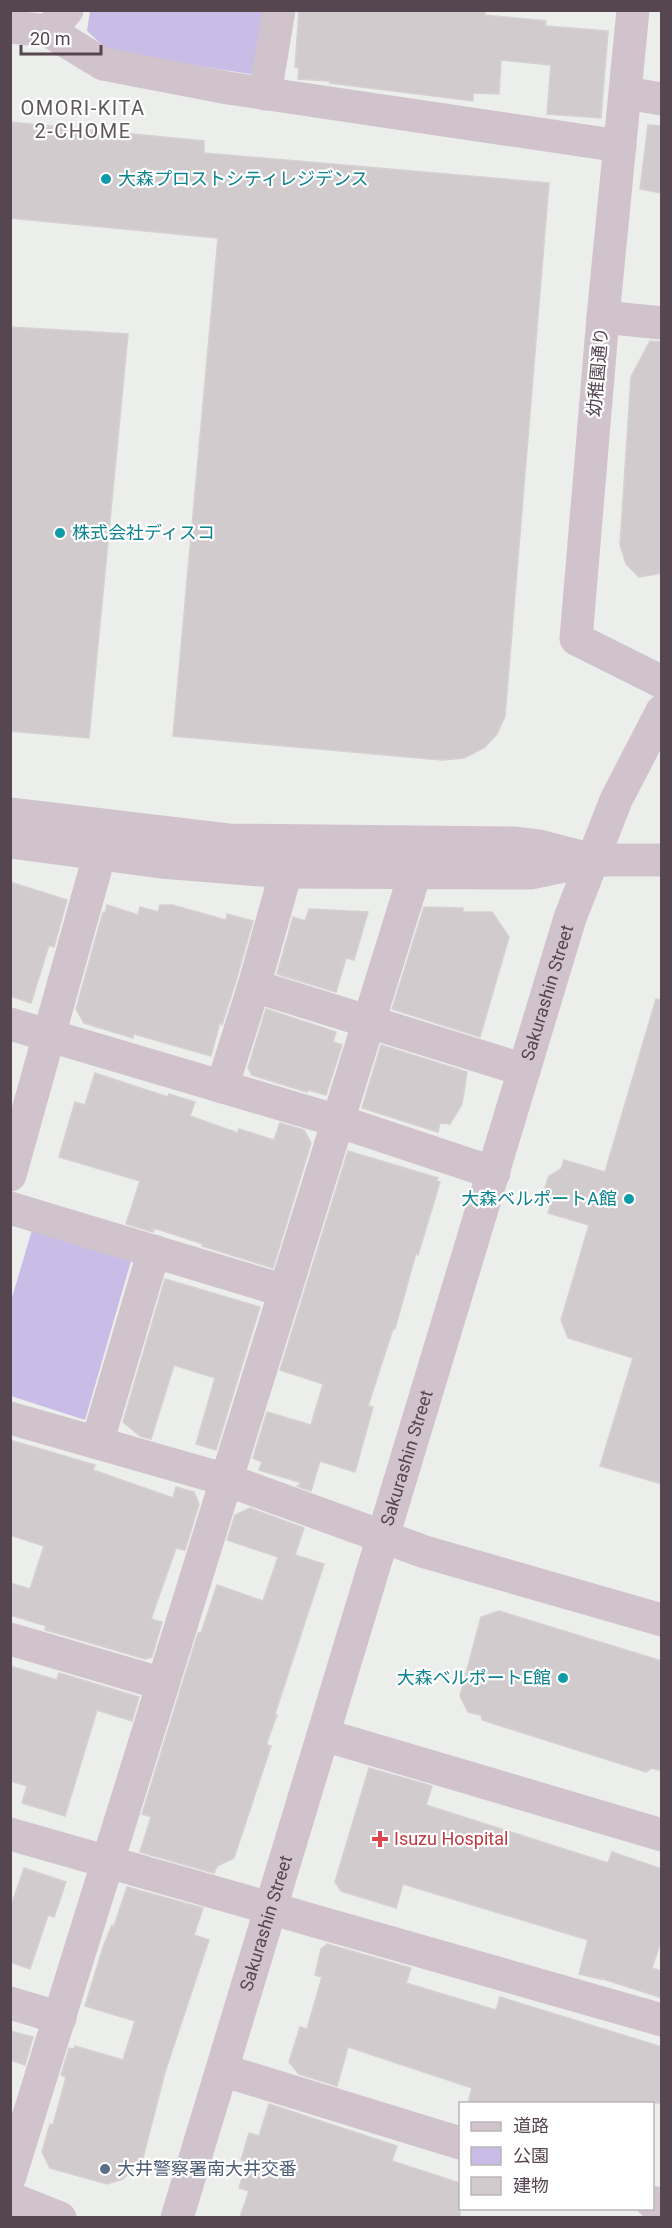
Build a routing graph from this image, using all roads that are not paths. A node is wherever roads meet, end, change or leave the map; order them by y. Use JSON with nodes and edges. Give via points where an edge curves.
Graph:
{"nodes":[{"id":1,"x":279,"y":10,"type":"edge"},
{"id":2,"x":629,"y":11,"type":"edge"},
{"id":3,"x":58,"y":21,"type":"edge"},
{"id":4,"x":10,"y":27,"type":"edge"},
{"id":5,"x":626,"y":93,"type":"junction"},
{"id":6,"x":265,"y":94,"type":"junction"},
{"id":7,"x":662,"y":99,"type":"edge"},
{"id":8,"x":620,"y":146,"type":"junction"},
{"id":9,"x":603,"y":317,"type":"junction"},
{"id":10,"x":662,"y":323,"type":"edge"},
{"id":11,"x":662,"y":682,"type":"edge"},
{"id":12,"x":662,"y":711,"type":"edge"},
{"id":13,"x":10,"y":814,"type":"edge"},
{"id":14,"x":10,"y":843,"type":"edge"},
{"id":15,"x":100,"y":853,"type":"junction"},
{"id":16,"x":593,"y":860,"type":"junction"},
{"id":17,"x":662,"y":860,"type":"edge"},
{"id":18,"x":286,"y":872,"type":"junction"},
{"id":19,"x":415,"y":873,"type":"junction"},
{"id":20,"x":254,"y":986,"type":"junction"},
{"id":21,"x":369,"y":1022,"type":"junction"},
{"id":22,"x":10,"y":1024,"type":"edge"},
{"id":23,"x":50,"y":1036,"type":"junction"},
{"id":24,"x":524,"y":1070,"type":"junction"},
{"id":25,"x":222,"y":1087,"type":"junction"},
{"id":26,"x":338,"y":1121,"type":"junction"},
{"id":27,"x":494,"y":1173,"type":"junction"},
{"id":28,"x":10,"y":1175,"type":"edge"},
{"id":29,"x":10,"y":1208,"type":"edge"},
{"id":30,"x":154,"y":1251,"type":"junction"},
{"id":31,"x":285,"y":1291,"type":"junction"},
{"id":32,"x":10,"y":1418,"type":"edge"},
{"id":33,"x":97,"y":1443,"type":"junction"},
{"id":34,"x":227,"y":1480,"type":"junction"},
{"id":35,"x":384,"y":1537,"type":"junction"},
{"id":36,"x":662,"y":1620,"type":"edge"},
{"id":37,"x":10,"y":1640,"type":"edge"},
{"id":38,"x":164,"y":1684,"type":"junction"},
{"id":39,"x":324,"y":1735,"type":"junction"},
{"id":40,"x":10,"y":1834,"type":"edge"},
{"id":41,"x":662,"y":1834,"type":"edge"},
{"id":42,"x":108,"y":1862,"type":"junction"},
{"id":43,"x":272,"y":1908,"type":"junction"},
{"id":44,"x":10,"y":2003,"type":"edge"},
{"id":45,"x":60,"y":2018,"type":"junction"},
{"id":46,"x":662,"y":2020,"type":"edge"},
{"id":47,"x":222,"y":2070,"type":"junction"},
{"id":48,"x":459,"y":2143,"type":"edge"},
{"id":49,"x":10,"y":2176,"type":"edge"},
{"id":50,"x":10,"y":2198,"type":"edge"},
{"id":51,"x":60,"y":2217,"type":"edge"},
{"id":52,"x":177,"y":2217,"type":"edge"}],
"edges":[{"from":1,"to":6,"type":"street"},
{"from":2,"to":5,"type":"street","name":"幼稚園通り"},
{"from":3,"to":4,"type":"street"},
{"from":3,"to":6,"type":"street","via":[[103,64]]},
{"from":5,"to":7,"type":"street"},
{"from":5,"to":8,"type":"street","name":"幼稚園通り"},
{"from":6,"to":8,"type":"street"},
{"from":8,"to":9,"type":"street","name":"幼稚園通り"},
{"from":9,"to":10,"type":"street"},
{"from":9,"to":11,"type":"street","name":"幼稚園通り","via":[[576,639]]},
{"from":12,"to":16,"type":"street","name":"Sakurashin Street","via":[[616,800]]},
{"from":13,"to":16,"type":"street","via":[[228,840],[516,843]]},
{"from":14,"to":15,"type":"street"},
{"from":15,"to":18,"type":"street"},
{"from":15,"to":23,"type":"street"},
{"from":16,"to":17,"type":"street"},
{"from":16,"to":19,"type":"street","via":[[530,873]]},
{"from":16,"to":24,"type":"street","name":"Sakurashin Street","via":[[570,918]]},
{"from":18,"to":19,"type":"street"},
{"from":18,"to":20,"type":"street"},
{"from":19,"to":21,"type":"street"},
{"from":20,"to":21,"type":"street"},
{"from":20,"to":25,"type":"street"},
{"from":21,"to":24,"type":"street"},
{"from":21,"to":26,"type":"street"},
{"from":22,"to":23,"type":"street"},
{"from":23,"to":25,"type":"street"},
{"from":23,"to":28,"type":"street"},
{"from":24,"to":27,"type":"street","name":"Sakurashin Street"},
{"from":25,"to":26,"type":"street"},
{"from":26,"to":27,"type":"street"},
{"from":26,"to":31,"type":"street"},
{"from":27,"to":35,"type":"street","name":"Sakurashin Street"},
{"from":29,"to":30,"type":"street"},
{"from":30,"to":31,"type":"street"},
{"from":30,"to":33,"type":"street"},
{"from":31,"to":34,"type":"street"},
{"from":32,"to":33,"type":"street"},
{"from":33,"to":34,"type":"street"},
{"from":34,"to":35,"type":"street"},
{"from":34,"to":38,"type":"street"},
{"from":35,"to":36,"type":"street"},
{"from":35,"to":39,"type":"street","name":"Sakurashin Street"},
{"from":37,"to":38,"type":"street"},
{"from":38,"to":42,"type":"street"},
{"from":39,"to":41,"type":"street"},
{"from":39,"to":43,"type":"street","name":"Sakurashin Street"},
{"from":40,"to":42,"type":"street"},
{"from":42,"to":43,"type":"street"},
{"from":42,"to":45,"type":"street"},
{"from":43,"to":46,"type":"street"},
{"from":43,"to":47,"type":"street","name":"Sakurashin Street"},
{"from":44,"to":45,"type":"street"},
{"from":45,"to":49,"type":"street"},
{"from":47,"to":48,"type":"street"},
{"from":47,"to":52,"type":"street","name":"Sakurashin Street"},
{"from":50,"to":51,"type":"street"}]}
